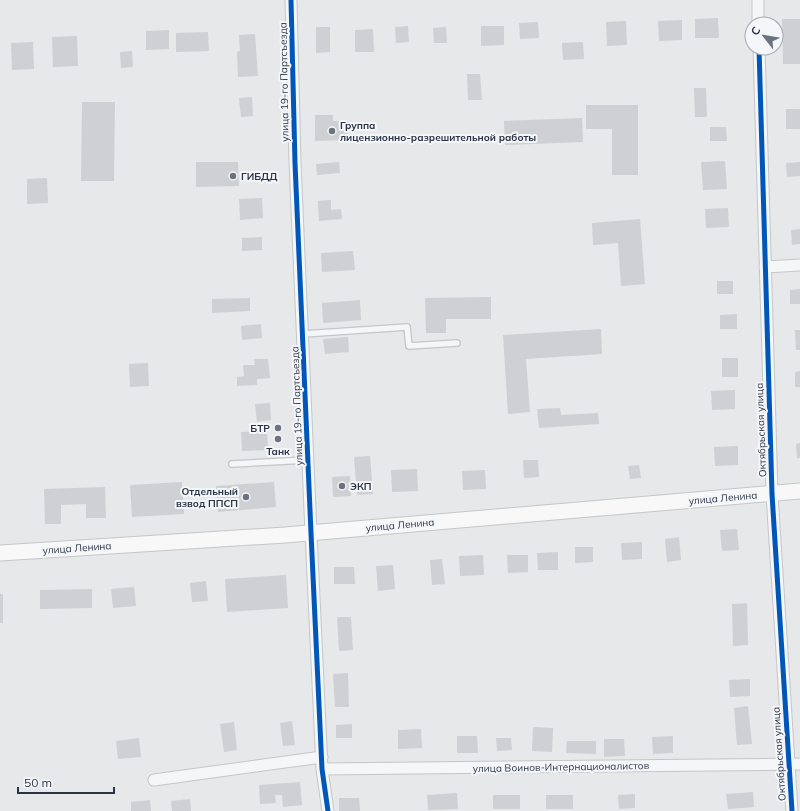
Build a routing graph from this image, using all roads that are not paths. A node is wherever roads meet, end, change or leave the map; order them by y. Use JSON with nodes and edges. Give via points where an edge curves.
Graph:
{"nodes":[{"id":1,"x":291,"y":0,"type":"edge"},
{"id":2,"x":758,"y":0,"type":"edge"},
{"id":3,"x":758,"y":16,"type":"edge"},
{"id":4,"x":759,"y":56,"type":"edge"},
{"id":5,"x":800,"y":265,"type":"edge"},
{"id":6,"x":765,"y":267,"type":"junction"},
{"id":7,"x":303,"y":334,"type":"junction"},
{"id":8,"x":457,"y":343,"type":"dead end"},
{"id":9,"x":308,"y":460,"type":"junction"},
{"id":10,"x":232,"y":464,"type":"dead end"},
{"id":11,"x":800,"y":491,"type":"edge"},
{"id":12,"x":772,"y":494,"type":"junction"},
{"id":13,"x":311,"y":533,"type":"junction"},
{"id":14,"x":0,"y":553,"type":"edge"},
{"id":15,"x":322,"y":757,"type":"junction"},
{"id":16,"x":800,"y":764,"type":"edge"},
{"id":17,"x":788,"y":765,"type":"junction"},
{"id":18,"x":322,"y":769,"type":"junction"},
{"id":19,"x":154,"y":780,"type":"dead end"},
{"id":20,"x":328,"y":811,"type":"edge"},
{"id":21,"x":792,"y":811,"type":"edge"}],
"edges":[{"from":1,"to":7,"type":"street","name":"улица 19-го Партсъезда"},
{"from":2,"to":3,"type":"street"},
{"from":4,"to":6,"type":"street","name":"Октябрьская улица"},
{"from":5,"to":6,"type":"street"},
{"from":6,"to":12,"type":"street","name":"Октябрьская улица"},
{"from":7,"to":8,"type":"lane","via":[[407,327],[409,346]]},
{"from":7,"to":9,"type":"street","name":"улица 19-го Партсъезда"},
{"from":9,"to":10,"type":"lane"},
{"from":9,"to":13,"type":"street","name":"улица 19-го Партсъезда"},
{"from":11,"to":12,"type":"main road","name":"улица Ленина"},
{"from":12,"to":13,"type":"main road","name":"улица Ленина"},
{"from":12,"to":17,"type":"street","name":"Октябрьская улица"},
{"from":13,"to":14,"type":"main road","name":"улица Ленина"},
{"from":13,"to":15,"type":"street","name":"улица 19-го Партсъезда"},
{"from":15,"to":18,"type":"street","name":"улица 19-го Партсъезда"},
{"from":15,"to":19,"type":"street"},
{"from":16,"to":17,"type":"street","name":"улица Воинов-Интернационалистов"},
{"from":17,"to":18,"type":"street","name":"улица Воинов-Интернационалистов"},
{"from":17,"to":21,"type":"street","name":"Октябрьская улица"},
{"from":18,"to":20,"type":"street","name":"улица 19-го Партсъезда"}]}
